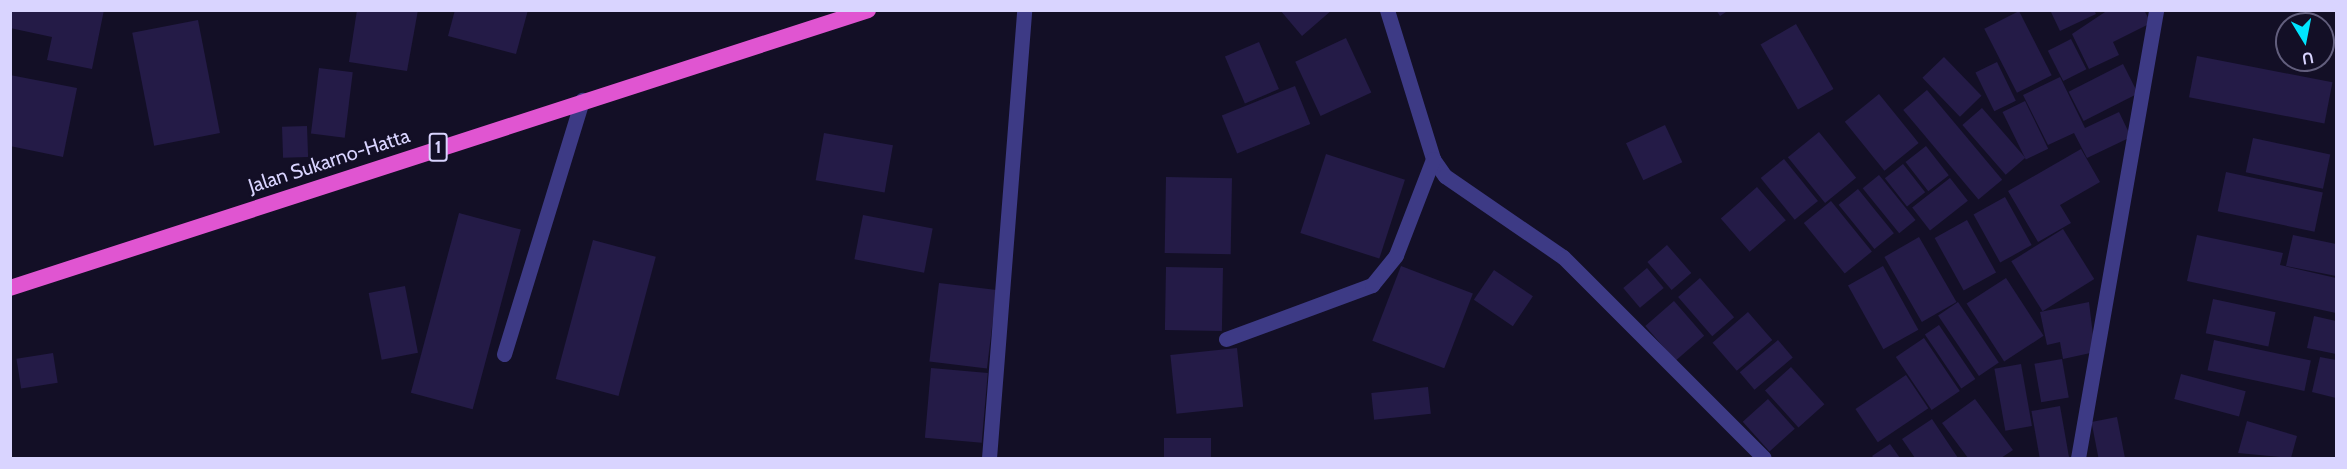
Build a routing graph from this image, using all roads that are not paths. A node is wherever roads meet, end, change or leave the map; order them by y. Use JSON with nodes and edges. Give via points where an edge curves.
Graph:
{"nodes":[{"id":1,"x":868,"y":10,"type":"edge"},
{"id":2,"x":1024,"y":10,"type":"edge"},
{"id":3,"x":1387,"y":10,"type":"edge"},
{"id":4,"x":2156,"y":10,"type":"edge"},
{"id":5,"x":582,"y":100,"type":"junction"},
{"id":6,"x":1433,"y":159,"type":"junction"},
{"id":7,"x":10,"y":288,"type":"edge"},
{"id":8,"x":1226,"y":339,"type":"dead end"},
{"id":9,"x":504,"y":354,"type":"dead end"},
{"id":10,"x":989,"y":459,"type":"edge"},
{"id":11,"x":1764,"y":459,"type":"edge"},
{"id":12,"x":2078,"y":459,"type":"edge"}],
"edges":[{"from":1,"to":5,"type":"highway","name":"Jalan Sukarno-Hatta","number":"1"},
{"from":2,"to":10,"type":"street"},
{"from":3,"to":6,"type":"street"},
{"from":4,"to":12,"type":"street"},
{"from":5,"to":7,"type":"highway","name":"Jalan Sukarno-Hatta","number":"1"},
{"from":5,"to":9,"type":"street"},
{"from":6,"to":8,"type":"street","via":[[1396,255],[1372,285]]},
{"from":6,"to":11,"type":"street","via":[[1445,176],[1563,257]]}]}
